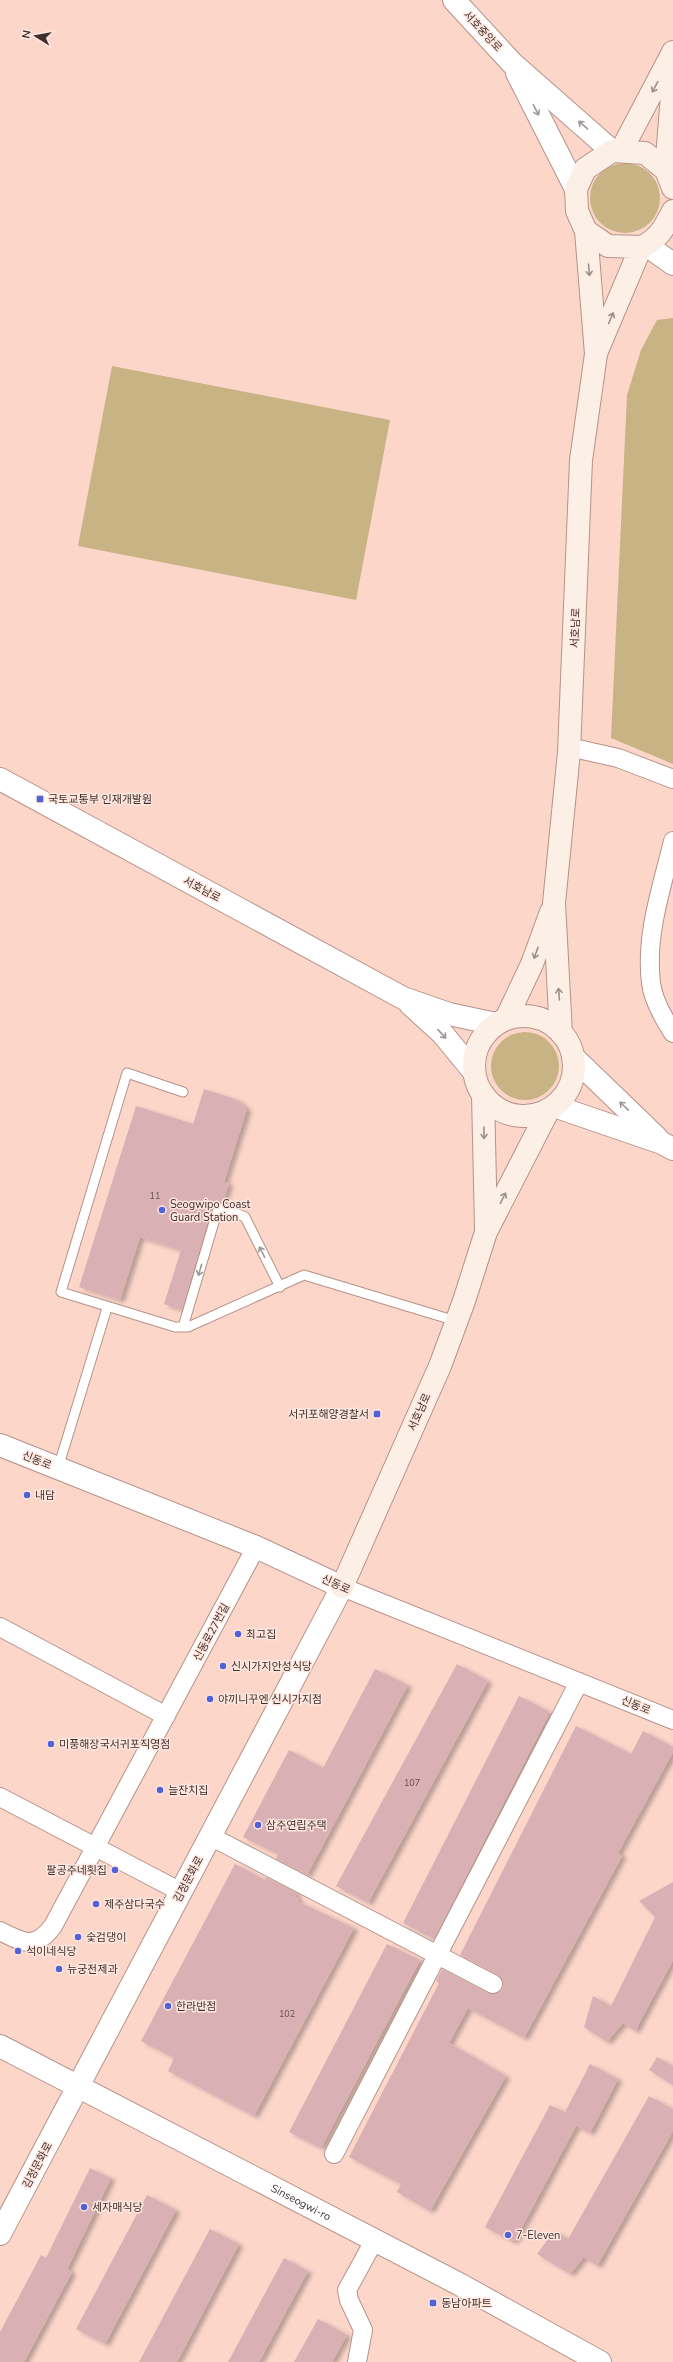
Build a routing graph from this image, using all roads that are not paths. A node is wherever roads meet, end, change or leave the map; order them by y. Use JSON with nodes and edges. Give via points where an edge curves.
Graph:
{"nodes":[{"id":1,"x":454,"y":0,"type":"edge"},
{"id":2,"x":673,"y":52,"type":"edge"},
{"id":3,"x":512,"y":63,"type":"junction"},
{"id":4,"x":673,"y":82,"type":"edge"},
{"id":5,"x":617,"y":151,"type":"junction"},
{"id":6,"x":669,"y":179,"type":"edge"},
{"id":7,"x":576,"y":189,"type":"junction"},
{"id":8,"x":673,"y":211,"type":"edge"},
{"id":9,"x":586,"y":231,"type":"junction"},
{"id":10,"x":643,"y":246,"type":"junction"},
{"id":11,"x":673,"y":264,"type":"edge"},
{"id":12,"x":596,"y":354,"type":"junction"},
{"id":13,"x":569,"y":747,"type":"junction"},
{"id":14,"x":0,"y":779,"type":"edge"},
{"id":15,"x":673,"y":779,"type":"edge"},
{"id":16,"x":673,"y":841,"type":"edge"},
{"id":17,"x":554,"y":903,"type":"junction"},
{"id":18,"x":403,"y":998,"type":"junction"},
{"id":19,"x":501,"y":1022,"type":"junction"},
{"id":20,"x":561,"y":1033,"type":"junction"},
{"id":21,"x":673,"y":1033,"type":"edge"},
{"id":22,"x":573,"y":1057,"type":"junction"},
{"id":23,"x":474,"y":1072,"type":"junction"},
{"id":24,"x":183,"y":1092,"type":"dead end"},
{"id":25,"x":483,"y":1094,"type":"junction"},
{"id":26,"x":551,"y":1107,"type":"junction"},
{"id":27,"x":668,"y":1146,"type":"edge"},
{"id":28,"x":486,"y":1232,"type":"junction"},
{"id":29,"x":280,"y":1287,"type":"junction"},
{"id":30,"x":107,"y":1308,"type":"junction"},
{"id":31,"x":456,"y":1321,"type":"junction"},
{"id":32,"x":183,"y":1327,"type":"junction"},
{"id":33,"x":0,"y":1445,"type":"edge"},
{"id":34,"x":58,"y":1468,"type":"junction"},
{"id":35,"x":256,"y":1547,"type":"junction"},
{"id":36,"x":342,"y":1587,"type":"junction"},
{"id":37,"x":0,"y":1627,"type":"edge"},
{"id":38,"x":579,"y":1682,"type":"junction"},
{"id":39,"x":166,"y":1716,"type":"junction"},
{"id":40,"x":673,"y":1720,"type":"edge"},
{"id":41,"x":0,"y":1797,"type":"edge"},
{"id":42,"x":210,"y":1836,"type":"junction"},
{"id":43,"x":97,"y":1847,"type":"junction"},
{"id":44,"x":181,"y":1892,"type":"junction"},
{"id":45,"x":0,"y":1931,"type":"edge"},
{"id":46,"x":437,"y":1954,"type":"junction"},
{"id":47,"x":493,"y":1984,"type":"dead end"},
{"id":48,"x":0,"y":2046,"type":"edge"},
{"id":49,"x":78,"y":2088,"type":"junction"},
{"id":50,"x":334,"y":2154,"type":"dead end"},
{"id":51,"x":0,"y":2234,"type":"edge"},
{"id":52,"x":374,"y":2241,"type":"junction"},
{"id":53,"x":356,"y":2362,"type":"edge"},
{"id":54,"x":600,"y":2362,"type":"edge"}],
"edges":[{"from":1,"to":3,"type":"street","name":"서호중앙로"},
{"from":2,"to":5,"type":"main road","one_way":true},
{"from":5,"to":3,"type":"street","one_way":true},
{"from":3,"to":7,"type":"street","one_way":true},
{"from":4,"to":6,"type":"main road"},
{"from":5,"to":6,"type":"main road","via":[[644,153]]},
{"from":5,"to":7,"type":"main road","via":[[586,169]]},
{"from":7,"to":9,"type":"main road","via":[[577,211]]},
{"from":8,"to":10,"type":"main road","via":[[663,232]]},
{"from":9,"to":10,"type":"main road","via":[[608,246]]},
{"from":9,"to":12,"type":"main road","one_way":true},
{"from":10,"to":11,"type":"street"},
{"from":12,"to":10,"type":"main road","one_way":true},
{"from":12,"to":13,"type":"main road","name":"서호남로","via":[[582,460]]},
{"from":13,"to":15,"type":"street","via":[[618,758]]},
{"from":13,"to":17,"type":"main road","name":"서호남로"},
{"from":14,"to":18,"type":"street","name":"서호남로"},
{"from":16,"to":21,"type":"street","via":[[651,938],[651,984],[665,1021]]},
{"from":17,"to":19,"type":"main road","one_way":true,"via":[[532,964]]},
{"from":20,"to":17,"type":"main road","one_way":true},
{"from":18,"to":19,"type":"street","via":[[450,1014]]},
{"from":18,"to":23,"type":"street","one_way":true,"via":[[442,1033]]},
{"from":19,"to":20,"type":"main road","via":[[516,1016],[533,1017],[548,1022]]},
{"from":19,"to":23,"type":"main road","via":[[484,1036],[479,1045]]},
{"from":20,"to":22,"type":"main road"},
{"from":22,"to":26,"type":"main road","via":[[574,1068],[570,1084],[562,1098]]},
{"from":27,"to":22,"type":"street","one_way":true},
{"from":23,"to":25,"type":"main road"},
{"from":24,"to":30,"type":"lane","via":[[127,1073],[61,1292]]},
{"from":25,"to":26,"type":"main road","via":[[497,1108],[512,1114],[534,1115]]},
{"from":25,"to":28,"type":"main road","one_way":true},
{"from":26,"to":27,"type":"street"},
{"from":28,"to":26,"type":"main road","one_way":true},
{"from":28,"to":31,"type":"main road","name":"서호남로"},
{"from":29,"to":31,"type":"lane","via":[[304,1276]]},
{"from":29,"to":32,"type":"lane"},
{"from":29,"to":32,"type":"lane","one_way":true,"via":[[244,1217],[224,1208],[217,1212]]},
{"from":30,"to":32,"type":"lane"},
{"from":30,"to":34,"type":"lane"},
{"from":31,"to":36,"type":"main road","name":"서호남로","via":[[440,1366]]},
{"from":33,"to":34,"type":"street","name":"신동로"},
{"from":34,"to":35,"type":"street","name":"신동로"},
{"from":35,"to":36,"type":"street","name":"신동로"},
{"from":35,"to":39,"type":"street","name":"신동로27번길"},
{"from":36,"to":38,"type":"street","name":"신동로"},
{"from":36,"to":42,"type":"street","name":"김정문화로"},
{"from":37,"to":39,"type":"street"},
{"from":38,"to":40,"type":"street","name":"신동로"},
{"from":38,"to":46,"type":"street"},
{"from":39,"to":43,"type":"street","name":"신동로27번길"},
{"from":41,"to":43,"type":"street"},
{"from":42,"to":44,"type":"street","name":"김정문화로"},
{"from":42,"to":46,"type":"street"},
{"from":43,"to":44,"type":"street"},
{"from":43,"to":45,"type":"street","name":"신동로27번길","via":[[44,1938],[24,1942]]},
{"from":44,"to":49,"type":"street","name":"김정문화로"},
{"from":46,"to":47,"type":"street"},
{"from":46,"to":50,"type":"street"},
{"from":48,"to":49,"type":"street","name":"Sinseogwi-ro"},
{"from":49,"to":51,"type":"street","name":"김정문화로"},
{"from":49,"to":52,"type":"street","name":"Sinseogwi-ro"},
{"from":52,"to":53,"type":"street","via":[[347,2290],[363,2330]]},
{"from":52,"to":54,"type":"street","name":"Sinseogwi-ro","via":[[459,2284]]}]}
